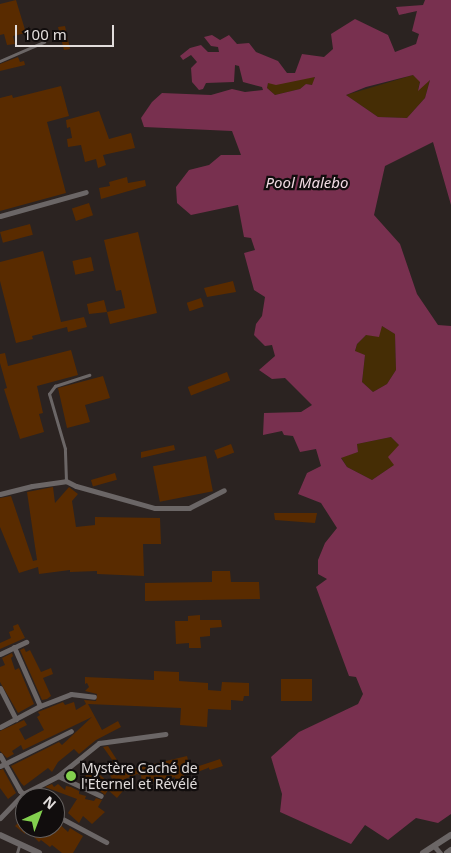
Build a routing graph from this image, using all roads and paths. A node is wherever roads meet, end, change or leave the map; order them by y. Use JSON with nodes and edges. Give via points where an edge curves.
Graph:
{"nodes":[{"id":1,"x":44,"y":42,"type":"dead end"},
{"id":2,"x":0,"y":61,"type":"edge"},
{"id":3,"x":86,"y":192,"type":"dead end"},
{"id":4,"x":0,"y":216,"type":"edge"},
{"id":5,"x":89,"y":375,"type":"dead end"},
{"id":6,"x":66,"y":480,"type":"junction"},
{"id":7,"x":224,"y":490,"type":"dead end"},
{"id":8,"x":0,"y":494,"type":"edge"},
{"id":9,"x":26,"y":642,"type":"dead end"},
{"id":10,"x":14,"y":647,"type":"junction"},
{"id":11,"x":0,"y":654,"type":"edge"},
{"id":12,"x":0,"y":688,"type":"edge"},
{"id":13,"x":94,"y":697,"type":"dead end"},
{"id":14,"x":40,"y":706,"type":"junction"},
{"id":15,"x":16,"y":719,"type":"junction"},
{"id":16,"x":0,"y":727,"type":"edge"},
{"id":17,"x":71,"y":730,"type":"dead end"},
{"id":18,"x":165,"y":734,"type":"dead end"},
{"id":19,"x":0,"y":755,"type":"edge"},
{"id":20,"x":3,"y":765,"type":"edge"},
{"id":21,"x":58,"y":776,"type":"junction"},
{"id":22,"x":19,"y":788,"type":"edge"},
{"id":23,"x":35,"y":788,"type":"edge"},
{"id":24,"x":101,"y":796,"type":"dead end"},
{"id":25,"x":15,"y":802,"type":"edge"},
{"id":26,"x":0,"y":818,"type":"edge"},
{"id":27,"x":65,"y":820,"type":"edge"},
{"id":28,"x":451,"y":835,"type":"edge"},
{"id":29,"x":0,"y":836,"type":"edge"},
{"id":30,"x":106,"y":842,"type":"dead end"},
{"id":31,"x":20,"y":845,"type":"junction"},
{"id":32,"x":434,"y":846,"type":"junction"},
{"id":33,"x":451,"y":850,"type":"edge"},
{"id":34,"x":17,"y":853,"type":"edge"},
{"id":35,"x":39,"y":853,"type":"edge"},
{"id":36,"x":423,"y":853,"type":"edge"},
{"id":37,"x":440,"y":853,"type":"edge"},
{"id":38,"x":447,"y":853,"type":"edge"}],
"edges":[{"from":1,"to":2,"type":"lane"},
{"from":3,"to":4,"type":"street"},
{"from":5,"to":6,"type":"lane","via":[[55,386],[49,394],[65,449]]},
{"from":6,"to":7,"type":"street","via":[[76,486],[155,508],[189,508]]},
{"from":6,"to":8,"type":"street"},
{"from":9,"to":10,"type":"street"},
{"from":10,"to":11,"type":"street"},
{"from":10,"to":14,"type":"street"},
{"from":12,"to":15,"type":"street"},
{"from":13,"to":14,"type":"street","via":[[71,694]]},
{"from":14,"to":15,"type":"street"},
{"from":15,"to":16,"type":"street"},
{"from":17,"to":20,"type":"street"},
{"from":18,"to":21,"type":"street","via":[[99,743]]},
{"from":19,"to":20,"type":"street"},
{"from":20,"to":22,"type":"street"},
{"from":21,"to":23,"type":"street"},
{"from":21,"to":24,"type":"street"},
{"from":25,"to":26,"type":"street"},
{"from":27,"to":30,"type":"street"},
{"from":28,"to":32,"type":"street"},
{"from":29,"to":31,"type":"street"},
{"from":31,"to":34,"type":"lane"},
{"from":31,"to":35,"type":"street"},
{"from":32,"to":36,"type":"street"},
{"from":32,"to":37,"type":"street"},
{"from":33,"to":38,"type":"street"}]}
